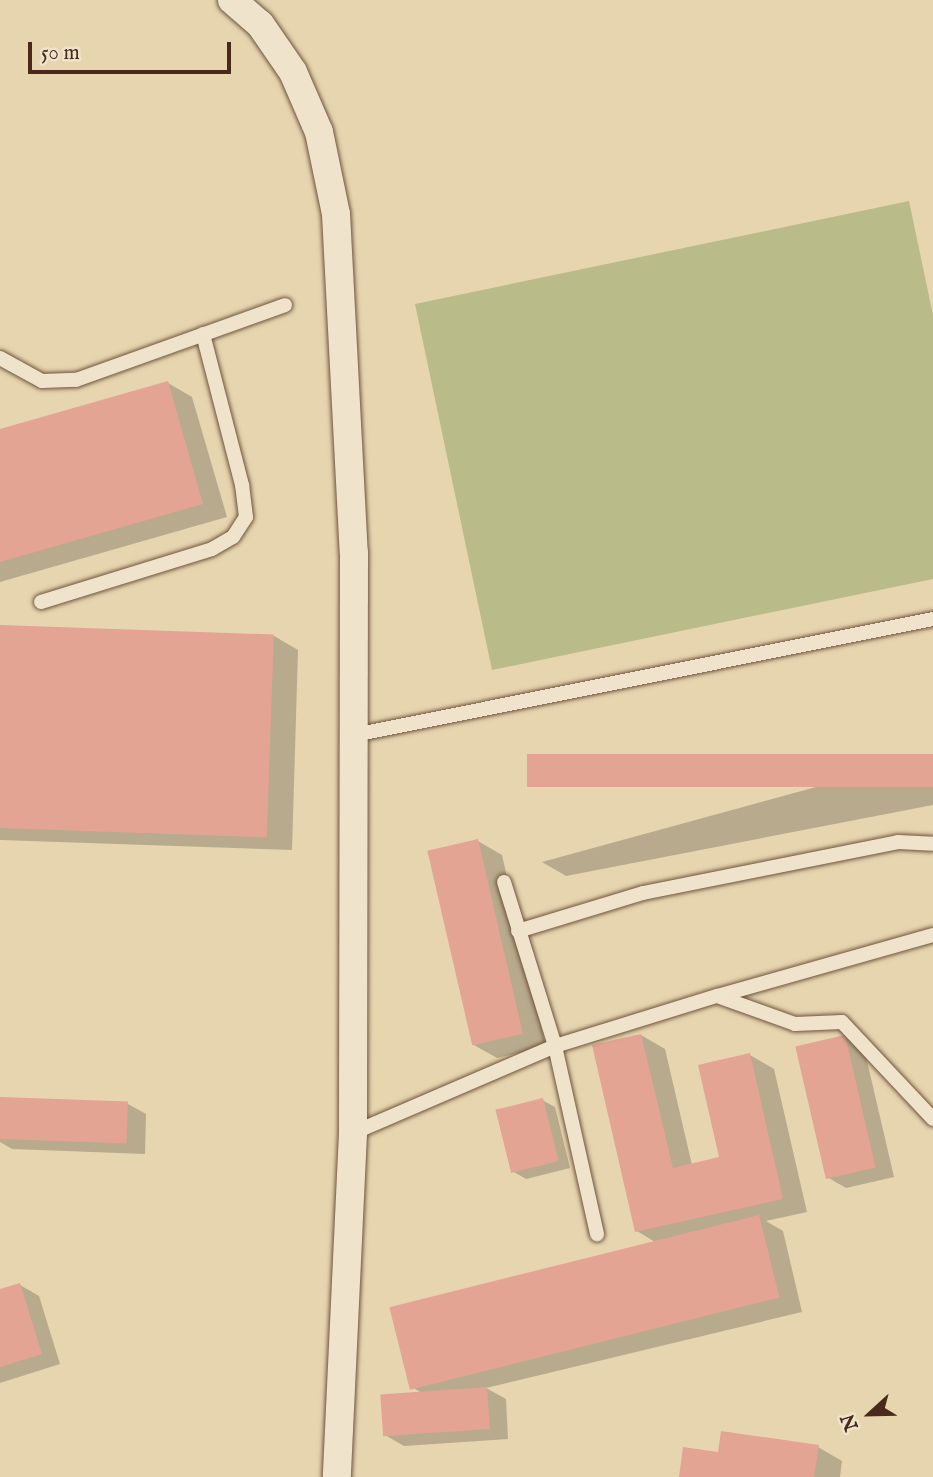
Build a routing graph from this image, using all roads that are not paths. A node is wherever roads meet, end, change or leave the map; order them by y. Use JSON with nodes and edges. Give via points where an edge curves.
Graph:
{"nodes":[{"id":1,"x":232,"y":0,"type":"edge"},
{"id":2,"x":285,"y":305,"type":"dead end"},
{"id":3,"x":202,"y":334,"type":"junction"},
{"id":4,"x":0,"y":358,"type":"edge"},
{"id":5,"x":41,"y":602,"type":"dead end"},
{"id":6,"x":933,"y":619,"type":"edge"},
{"id":7,"x":354,"y":735,"type":"junction"},
{"id":8,"x":933,"y":844,"type":"edge"},
{"id":9,"x":505,"y":882,"type":"dead end"},
{"id":10,"x":518,"y":931,"type":"junction"},
{"id":11,"x":933,"y":935,"type":"edge"},
{"id":12,"x":717,"y":996,"type":"junction"},
{"id":13,"x":555,"y":1046,"type":"junction"},
{"id":14,"x":933,"y":1119,"type":"edge"},
{"id":15,"x":353,"y":1133,"type":"junction"},
{"id":16,"x":597,"y":1234,"type":"dead end"},
{"id":17,"x":337,"y":1477,"type":"edge"}],
"edges":[{"from":1,"to":7,"type":"street","via":[[260,24],[293,72],[319,132],[336,214],[354,553]]},
{"from":2,"to":3,"type":"lane"},
{"from":3,"to":4,"type":"lane","via":[[76,380],[42,382]]},
{"from":3,"to":5,"type":"lane","via":[[242,485],[246,517],[233,537],[212,549]]},
{"from":6,"to":7,"type":"lane"},
{"from":7,"to":15,"type":"street"},
{"from":8,"to":10,"type":"lane","via":[[898,842],[643,893]]},
{"from":9,"to":10,"type":"lane"},
{"from":10,"to":13,"type":"lane"},
{"from":11,"to":12,"type":"lane"},
{"from":12,"to":13,"type":"lane"},
{"from":12,"to":14,"type":"lane","via":[[795,1024],[842,1022]]},
{"from":13,"to":15,"type":"lane"},
{"from":13,"to":16,"type":"lane"},
{"from":15,"to":17,"type":"street"}]}
